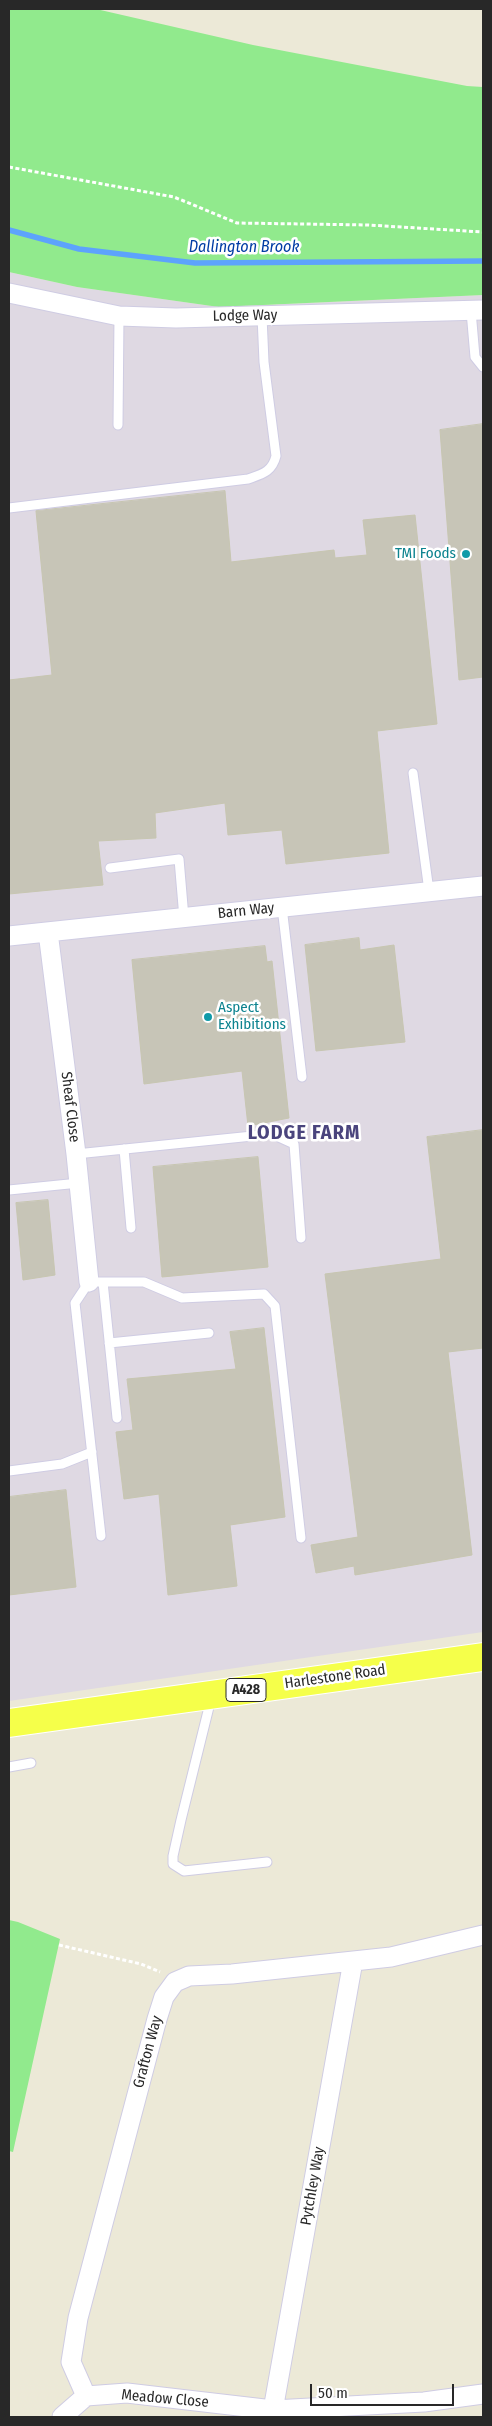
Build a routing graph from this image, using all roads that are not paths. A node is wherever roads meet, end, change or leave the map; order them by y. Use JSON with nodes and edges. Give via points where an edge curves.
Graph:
{"nodes":[{"id":1,"x":9,"y":293,"type":"edge"},
{"id":2,"x":477,"y":310,"type":"edge"},
{"id":3,"x":119,"y":316,"type":"junction"},
{"id":4,"x":262,"y":316,"type":"junction"},
{"id":5,"x":483,"y":367,"type":"edge"},
{"id":6,"x":118,"y":425,"type":"dead end"},
{"id":7,"x":9,"y":508,"type":"edge"},
{"id":8,"x":413,"y":773,"type":"dead end"},
{"id":9,"x":110,"y":868,"type":"dead end"},
{"id":10,"x":483,"y":886,"type":"edge"},
{"id":11,"x":429,"y":891,"type":"junction"},
{"id":12,"x":282,"y":907,"type":"junction"},
{"id":13,"x":184,"y":918,"type":"junction"},
{"id":14,"x":48,"y":932,"type":"junction"},
{"id":15,"x":9,"y":936,"type":"edge"},
{"id":16,"x":302,"y":1077,"type":"dead end"},
{"id":17,"x":124,"y":1149,"type":"junction"},
{"id":18,"x":76,"y":1154,"type":"junction"},
{"id":19,"x":79,"y":1182,"type":"junction"},
{"id":20,"x":9,"y":1190,"type":"edge"},
{"id":21,"x":131,"y":1228,"type":"dead end"},
{"id":22,"x":301,"y":1238,"type":"dead end"},
{"id":23,"x":96,"y":1282,"type":"junction"},
{"id":24,"x":209,"y":1334,"type":"dead end"},
{"id":25,"x":109,"y":1343,"type":"junction"},
{"id":26,"x":117,"y":1418,"type":"dead end"},
{"id":27,"x":92,"y":1452,"type":"junction"},
{"id":28,"x":9,"y":1470,"type":"edge"},
{"id":29,"x":102,"y":1536,"type":"dead end"},
{"id":30,"x":301,"y":1538,"type":"dead end"},
{"id":31,"x":483,"y":1657,"type":"edge"},
{"id":32,"x":212,"y":1694,"type":"junction"},
{"id":33,"x":9,"y":1723,"type":"edge"},
{"id":34,"x":31,"y":1763,"type":"dead end"},
{"id":35,"x":9,"y":1767,"type":"edge"},
{"id":36,"x":267,"y":1862,"type":"dead end"},
{"id":37,"x":483,"y":1935,"type":"edge"},
{"id":38,"x":353,"y":1961,"type":"junction"},
{"id":39,"x":483,"y":2394,"type":"edge"},
{"id":40,"x":86,"y":2396,"type":"junction"},
{"id":41,"x":273,"y":2410,"type":"junction"},
{"id":42,"x":62,"y":2417,"type":"edge"}],
"edges":[{"from":1,"to":3,"type":"street","name":"Lodge Way"},
{"from":2,"to":4,"type":"street","name":"Lodge Way"},
{"from":2,"to":5,"type":"lane","via":[[475,357]]},
{"from":3,"to":4,"type":"street","name":"Lodge Way"},
{"from":3,"to":6,"type":"lane"},
{"from":4,"to":7,"type":"lane","via":[[264,362],[276,456],[274,466],[268,471],[248,479]]},
{"from":8,"to":11,"type":"lane"},
{"from":9,"to":13,"type":"lane","via":[[179,859]]},
{"from":10,"to":11,"type":"street","name":"Barn Way"},
{"from":11,"to":12,"type":"street","name":"Barn Way"},
{"from":12,"to":13,"type":"street","name":"Barn Way"},
{"from":12,"to":16,"type":"lane"},
{"from":13,"to":14,"type":"street","name":"Barn Way"},
{"from":14,"to":15,"type":"street","name":"Barn Way"},
{"from":14,"to":18,"type":"street","name":"Sheaf Close"},
{"from":17,"to":18,"type":"lane"},
{"from":17,"to":21,"type":"lane"},
{"from":17,"to":22,"type":"lane","via":[[272,1134],[294,1144]]},
{"from":18,"to":19,"type":"street","name":"Sheaf Close"},
{"from":19,"to":20,"type":"lane"},
{"from":19,"to":23,"type":"street","name":"Sheaf Close"},
{"from":23,"to":25,"type":"lane"},
{"from":23,"to":27,"type":"lane","via":[[75,1303]]},
{"from":23,"to":30,"type":"lane","via":[[144,1282],[182,1298],[264,1294],[275,1306]]},
{"from":24,"to":25,"type":"lane"},
{"from":25,"to":26,"type":"lane"},
{"from":27,"to":28,"type":"lane","via":[[62,1464]]},
{"from":27,"to":29,"type":"lane"},
{"from":31,"to":32,"type":"main road","name":"Harlestone Road","number":"A428"},
{"from":32,"to":33,"type":"main road","name":"Harlestone Road","number":"A428"},
{"from":32,"to":36,"type":"lane","via":[[173,1864],[184,1871]]},
{"from":34,"to":35,"type":"lane"},
{"from":37,"to":38,"type":"street","via":[[391,1957]]},
{"from":38,"to":40,"type":"street","name":"Grafton Way","via":[[189,1976],[175,1982],[164,1997],[78,2318],[71,2362]]},
{"from":38,"to":41,"type":"street","name":"Pytchley Way"},
{"from":39,"to":41,"type":"street","name":"Meadow Close","via":[[424,2402]]},
{"from":40,"to":41,"type":"street","name":"Meadow Close","via":[[127,2393]]},
{"from":40,"to":42,"type":"street"}]}
